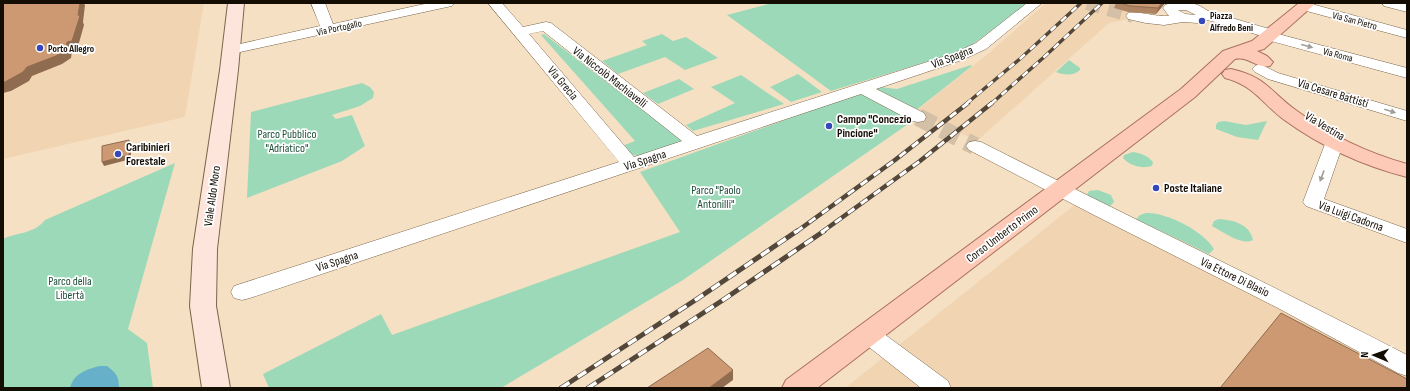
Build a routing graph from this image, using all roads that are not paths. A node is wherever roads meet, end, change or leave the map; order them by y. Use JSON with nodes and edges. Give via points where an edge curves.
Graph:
{"nodes":[{"id":1,"x":236,"y":3,"type":"edge"},
{"id":2,"x":318,"y":3,"type":"edge"},
{"id":3,"x":447,"y":3,"type":"edge"},
{"id":4,"x":495,"y":3,"type":"edge"},
{"id":5,"x":1035,"y":3,"type":"edge"},
{"id":6,"x":1389,"y":3,"type":"edge"},
{"id":7,"x":1306,"y":5,"type":"edge"},
{"id":8,"x":1407,"y":8,"type":"edge"},
{"id":9,"x":1183,"y":9,"type":"edge"},
{"id":10,"x":1133,"y":16,"type":"tunnel mouth"},
{"id":11,"x":328,"y":29,"type":"junction"},
{"id":12,"x":520,"y":32,"type":"junction"},
{"id":13,"x":1407,"y":34,"type":"edge"},
{"id":14,"x":1266,"y":38,"type":"junction"},
{"id":15,"x":231,"y":50,"type":"junction"},
{"id":16,"x":1245,"y":65,"type":"junction"},
{"id":17,"x":1407,"y":73,"type":"edge"},
{"id":18,"x":862,"y":88,"type":"junction"},
{"id":19,"x":1407,"y":116,"type":"edge"},
{"id":20,"x":918,"y":117,"type":"tunnel mouth"},
{"id":21,"x":1332,"y":140,"type":"junction"},
{"id":22,"x":695,"y":143,"type":"junction"},
{"id":23,"x":975,"y":146,"type":"tunnel mouth"},
{"id":24,"x":631,"y":164,"type":"junction"},
{"id":25,"x":1407,"y":164,"type":"edge"},
{"id":26,"x":1407,"y":171,"type":"edge"},
{"id":27,"x":1061,"y":190,"type":"junction"},
{"id":28,"x":1407,"y":236,"type":"edge"},
{"id":29,"x":242,"y":292,"type":"dead end"},
{"id":30,"x":868,"y":334,"type":"junction"},
{"id":31,"x":1407,"y":366,"type":"edge"},
{"id":32,"x":216,"y":388,"type":"edge"},
{"id":33,"x":796,"y":388,"type":"edge"},
{"id":34,"x":939,"y":388,"type":"edge"}],
"edges":[{"from":1,"to":15,"type":"street","name":"Viale Aldo Moro"},
{"from":2,"to":11,"type":"street"},
{"from":3,"to":11,"type":"street","name":"Via Portogallo"},
{"from":4,"to":12,"type":"street","name":"Via Grecia"},
{"from":5,"to":18,"type":"street","name":"Via Spagna","via":[[981,46],[957,57]]},
{"from":6,"to":8,"type":"street"},
{"from":7,"to":13,"type":"street","name":"Via San Pietro"},
{"from":7,"to":14,"type":"main road","name":"Corso Umberto Primo"},
{"from":9,"to":10,"type":"street","via":[[1173,21],[1156,21]]},
{"from":9,"to":14,"type":"street"},
{"from":11,"to":15,"type":"street","name":"Via Portogallo"},
{"from":12,"to":22,"type":"street","name":"Via Niccolò Machiavelli","via":[[546,26]]},
{"from":12,"to":24,"type":"street","name":"Via Grecia"},
{"from":14,"to":16,"type":"main road"},
{"from":14,"to":16,"type":"main road","name":"Corso Umberto Primo"},
{"from":14,"to":17,"type":"street","name":"Via Roma","one_way":true},
{"from":15,"to":32,"type":"street","name":"Viale Aldo Moro","via":[[205,249],[203,306]]},
{"from":16,"to":19,"type":"street","name":"Via Cesare Battisti","one_way":true},
{"from":16,"to":21,"type":"main road","name":"Via Vestina","via":[[1262,84],[1261,89],[1274,102],[1290,115]]},
{"from":16,"to":25,"type":"main road","name":"Via Vestina","via":[[1288,101],[1326,128],[1367,149]]},
{"from":16,"to":27,"type":"main road","name":"Corso Umberto Primo","via":[[1205,77],[1188,93]]},
{"from":18,"to":20,"type":"street"},
{"from":18,"to":22,"type":"street","name":"Via Spagna"},
{"from":21,"to":26,"type":"main road","name":"Via Vestina"},
{"from":21,"to":28,"type":"street","name":"Via Luigi Cadorna","one_way":true,"via":[[1334,144],[1313,202]]},
{"from":22,"to":24,"type":"street","name":"Via Spagna"},
{"from":23,"to":27,"type":"street","name":"Via Ettore Di Blasio"},
{"from":24,"to":29,"type":"street","name":"Via Spagna"},
{"from":27,"to":30,"type":"main road","name":"Corso Umberto Primo"},
{"from":27,"to":31,"type":"street","name":"Via Ettore Di Blasio","via":[[1284,301]]},
{"from":30,"to":33,"type":"main road","name":"Corso Umberto Primo"},
{"from":30,"to":34,"type":"street"}]}
